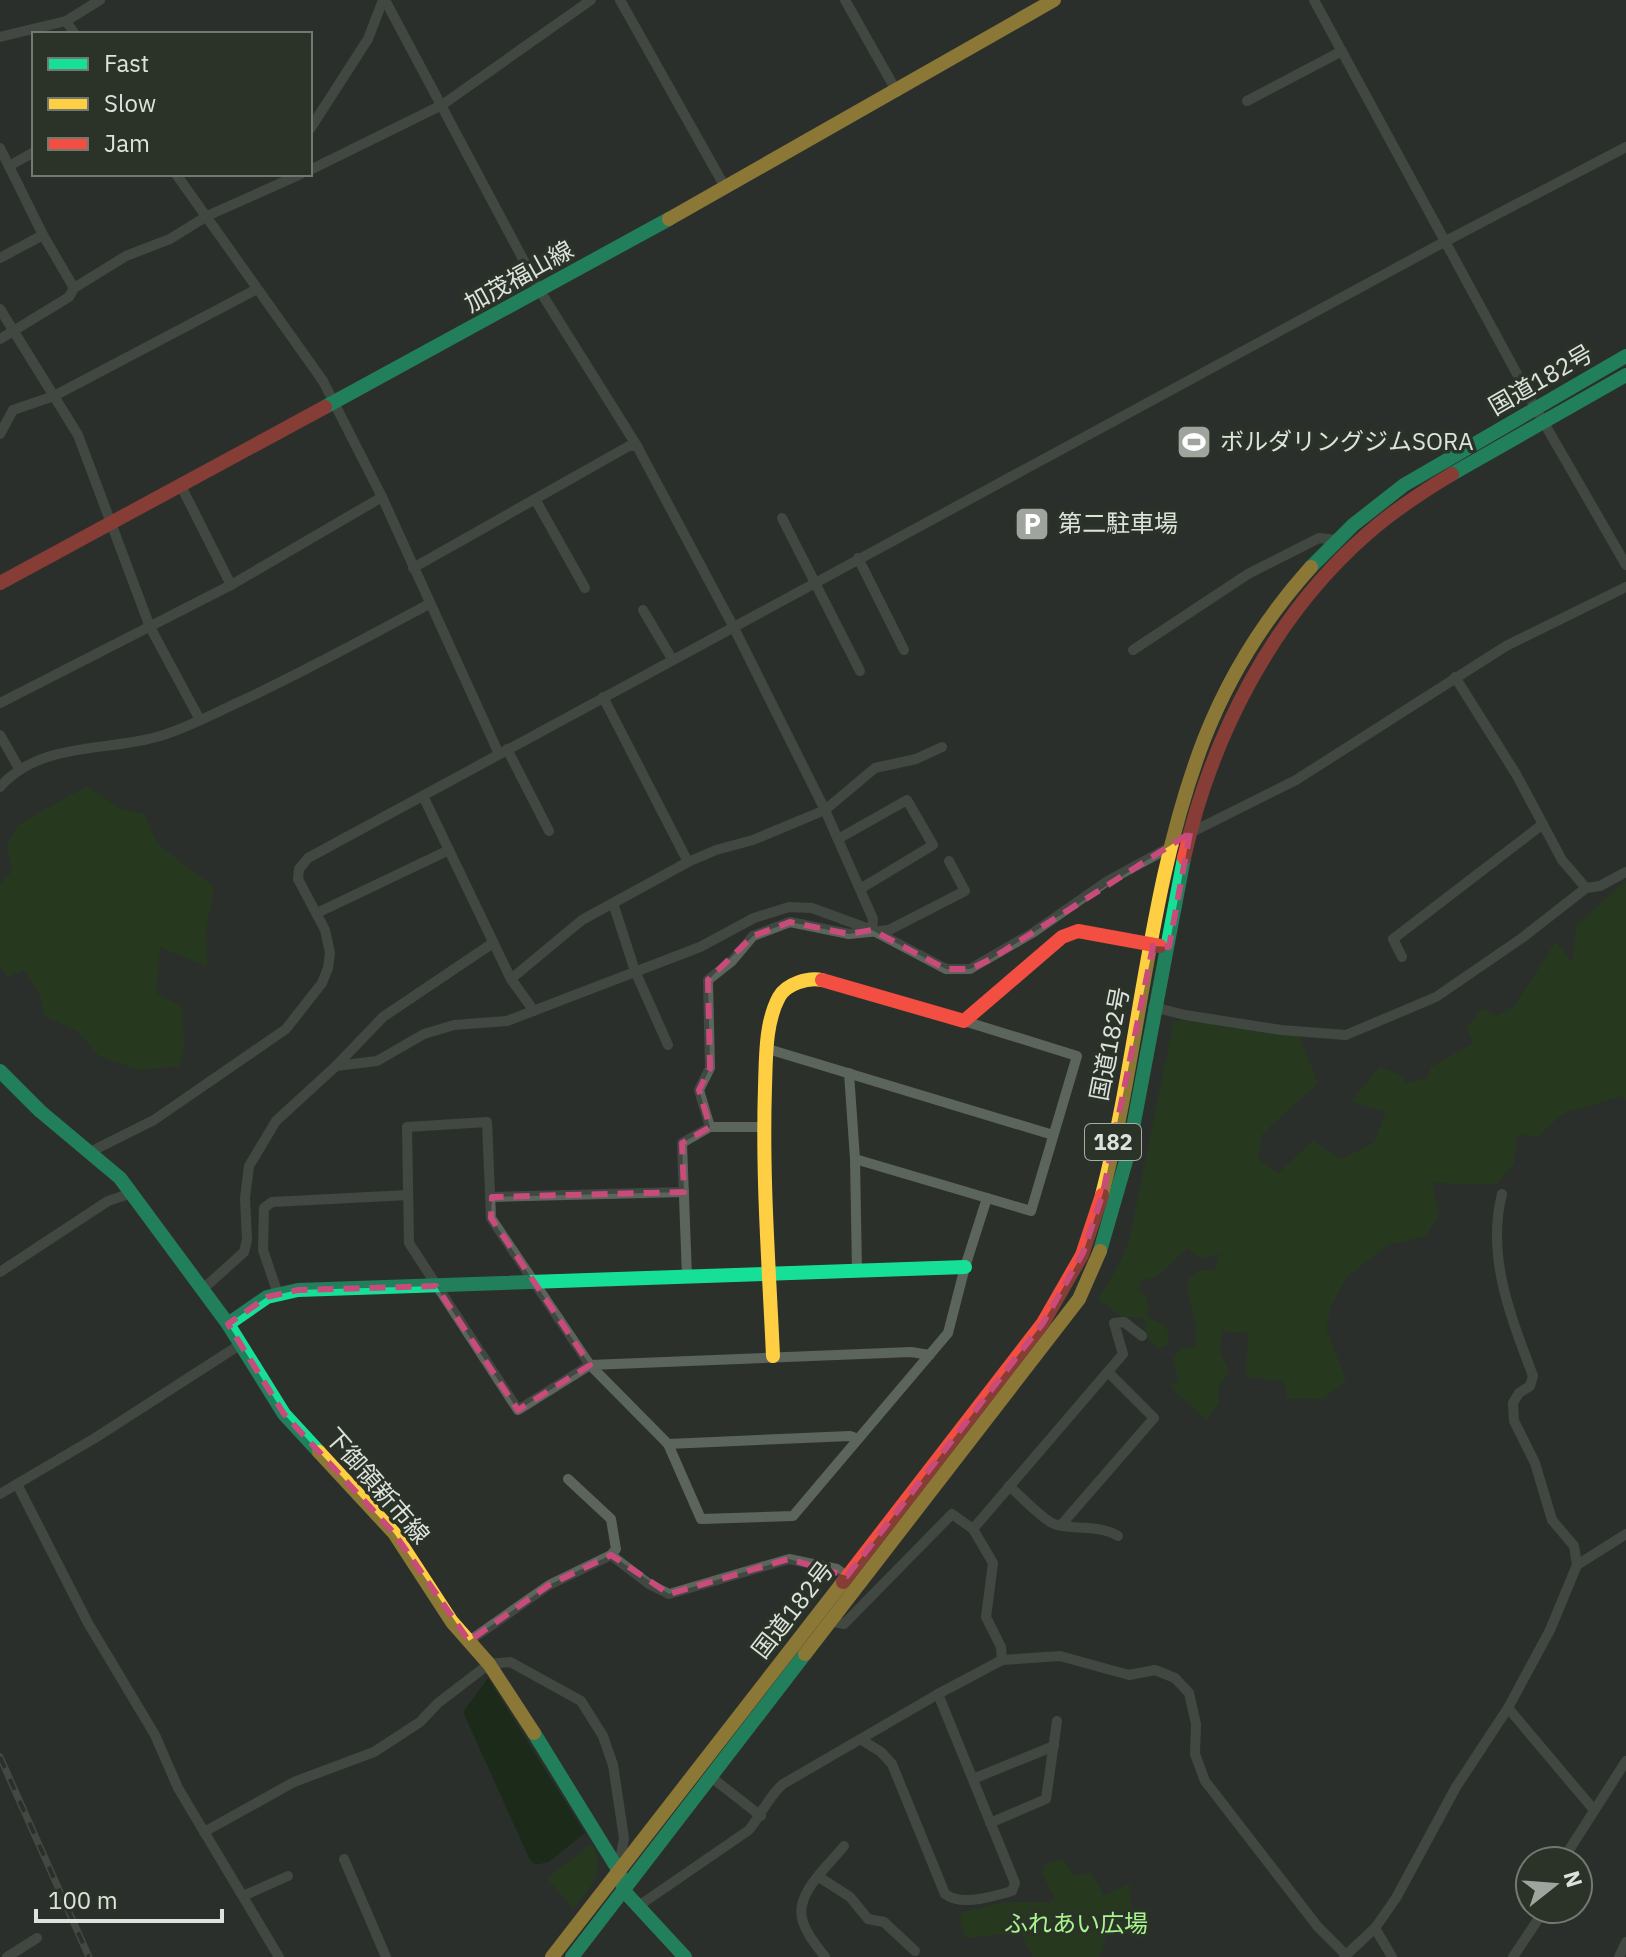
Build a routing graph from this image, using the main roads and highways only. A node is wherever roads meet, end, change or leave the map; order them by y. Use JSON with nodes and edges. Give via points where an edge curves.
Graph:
{"nodes":[{"id":1,"x":1054,"y":0,"type":"edge"},
{"id":2,"x":1626,"y":356,"type":"edge"},
{"id":3,"x":1626,"y":375,"type":"edge"},
{"id":4,"x":0,"y":583,"type":"edge"},
{"id":5,"x":1153,"y":946,"type":"junction"},
{"id":6,"x":1169,"y":947,"type":"junction"},
{"id":7,"x":0,"y":1071,"type":"edge"},
{"id":8,"x":965,"y":1267,"type":"road end"},
{"id":9,"x":771,"y":1274,"type":"junction"},
{"id":10,"x":228,"y":1324,"type":"junction"},
{"id":11,"x":773,"y":1356,"type":"road end"},
{"id":12,"x":619,"y":1871,"type":"junction"},
{"id":13,"x":624,"y":1891,"type":"junction"},
{"id":14,"x":553,"y":1953,"type":"edge"},
{"id":15,"x":576,"y":1954,"type":"edge"},
{"id":16,"x":685,"y":1957,"type":"edge"}],
"edges":[{"from":1,"to":4,"type":"main road","name":"加茂福山線","via":[[540,291]]},
{"from":2,"to":5,"type":"main road","name":"国道182号","number":"182","via":[[1384,499],[1338,540],[1276,611],[1216,710],[1191,775]]},
{"from":3,"to":6,"type":"main road","name":"国道182号","number":"182","via":[[1405,504],[1323,577],[1291,616],[1231,714],[1209,769],[1190,833]]},
{"from":5,"to":6,"type":"main road"},
{"from":5,"to":9,"type":"main road","via":[[1078,931],[1062,937],[964,1021],[813,978],[795,983],[779,996],[764,1087]]},
{"from":5,"to":12,"type":"main road","name":"国道182号","number":"182","via":[[1103,1193],[1066,1288]]},
{"from":6,"to":13,"type":"main road","name":"国道182号","number":"182","via":[[1118,1199],[1079,1299]]},
{"from":7,"to":10,"type":"main road","name":"下御領新市線","via":[[120,1178]]},
{"from":8,"to":9,"type":"main road"},
{"from":9,"to":10,"type":"main road","via":[[298,1290],[267,1297]]},
{"from":9,"to":11,"type":"main road"},
{"from":10,"to":12,"type":"main road","name":"下御領新市線","via":[[284,1414],[394,1533],[452,1622],[489,1664]]},
{"from":12,"to":13,"type":"main road","name":"下御領新市線"},
{"from":12,"to":14,"type":"main road","name":"国道182号","number":"182"},
{"from":13,"to":15,"type":"main road","name":"国道182号","number":"182"},
{"from":13,"to":16,"type":"main road","name":"下御領新市線"}]}
